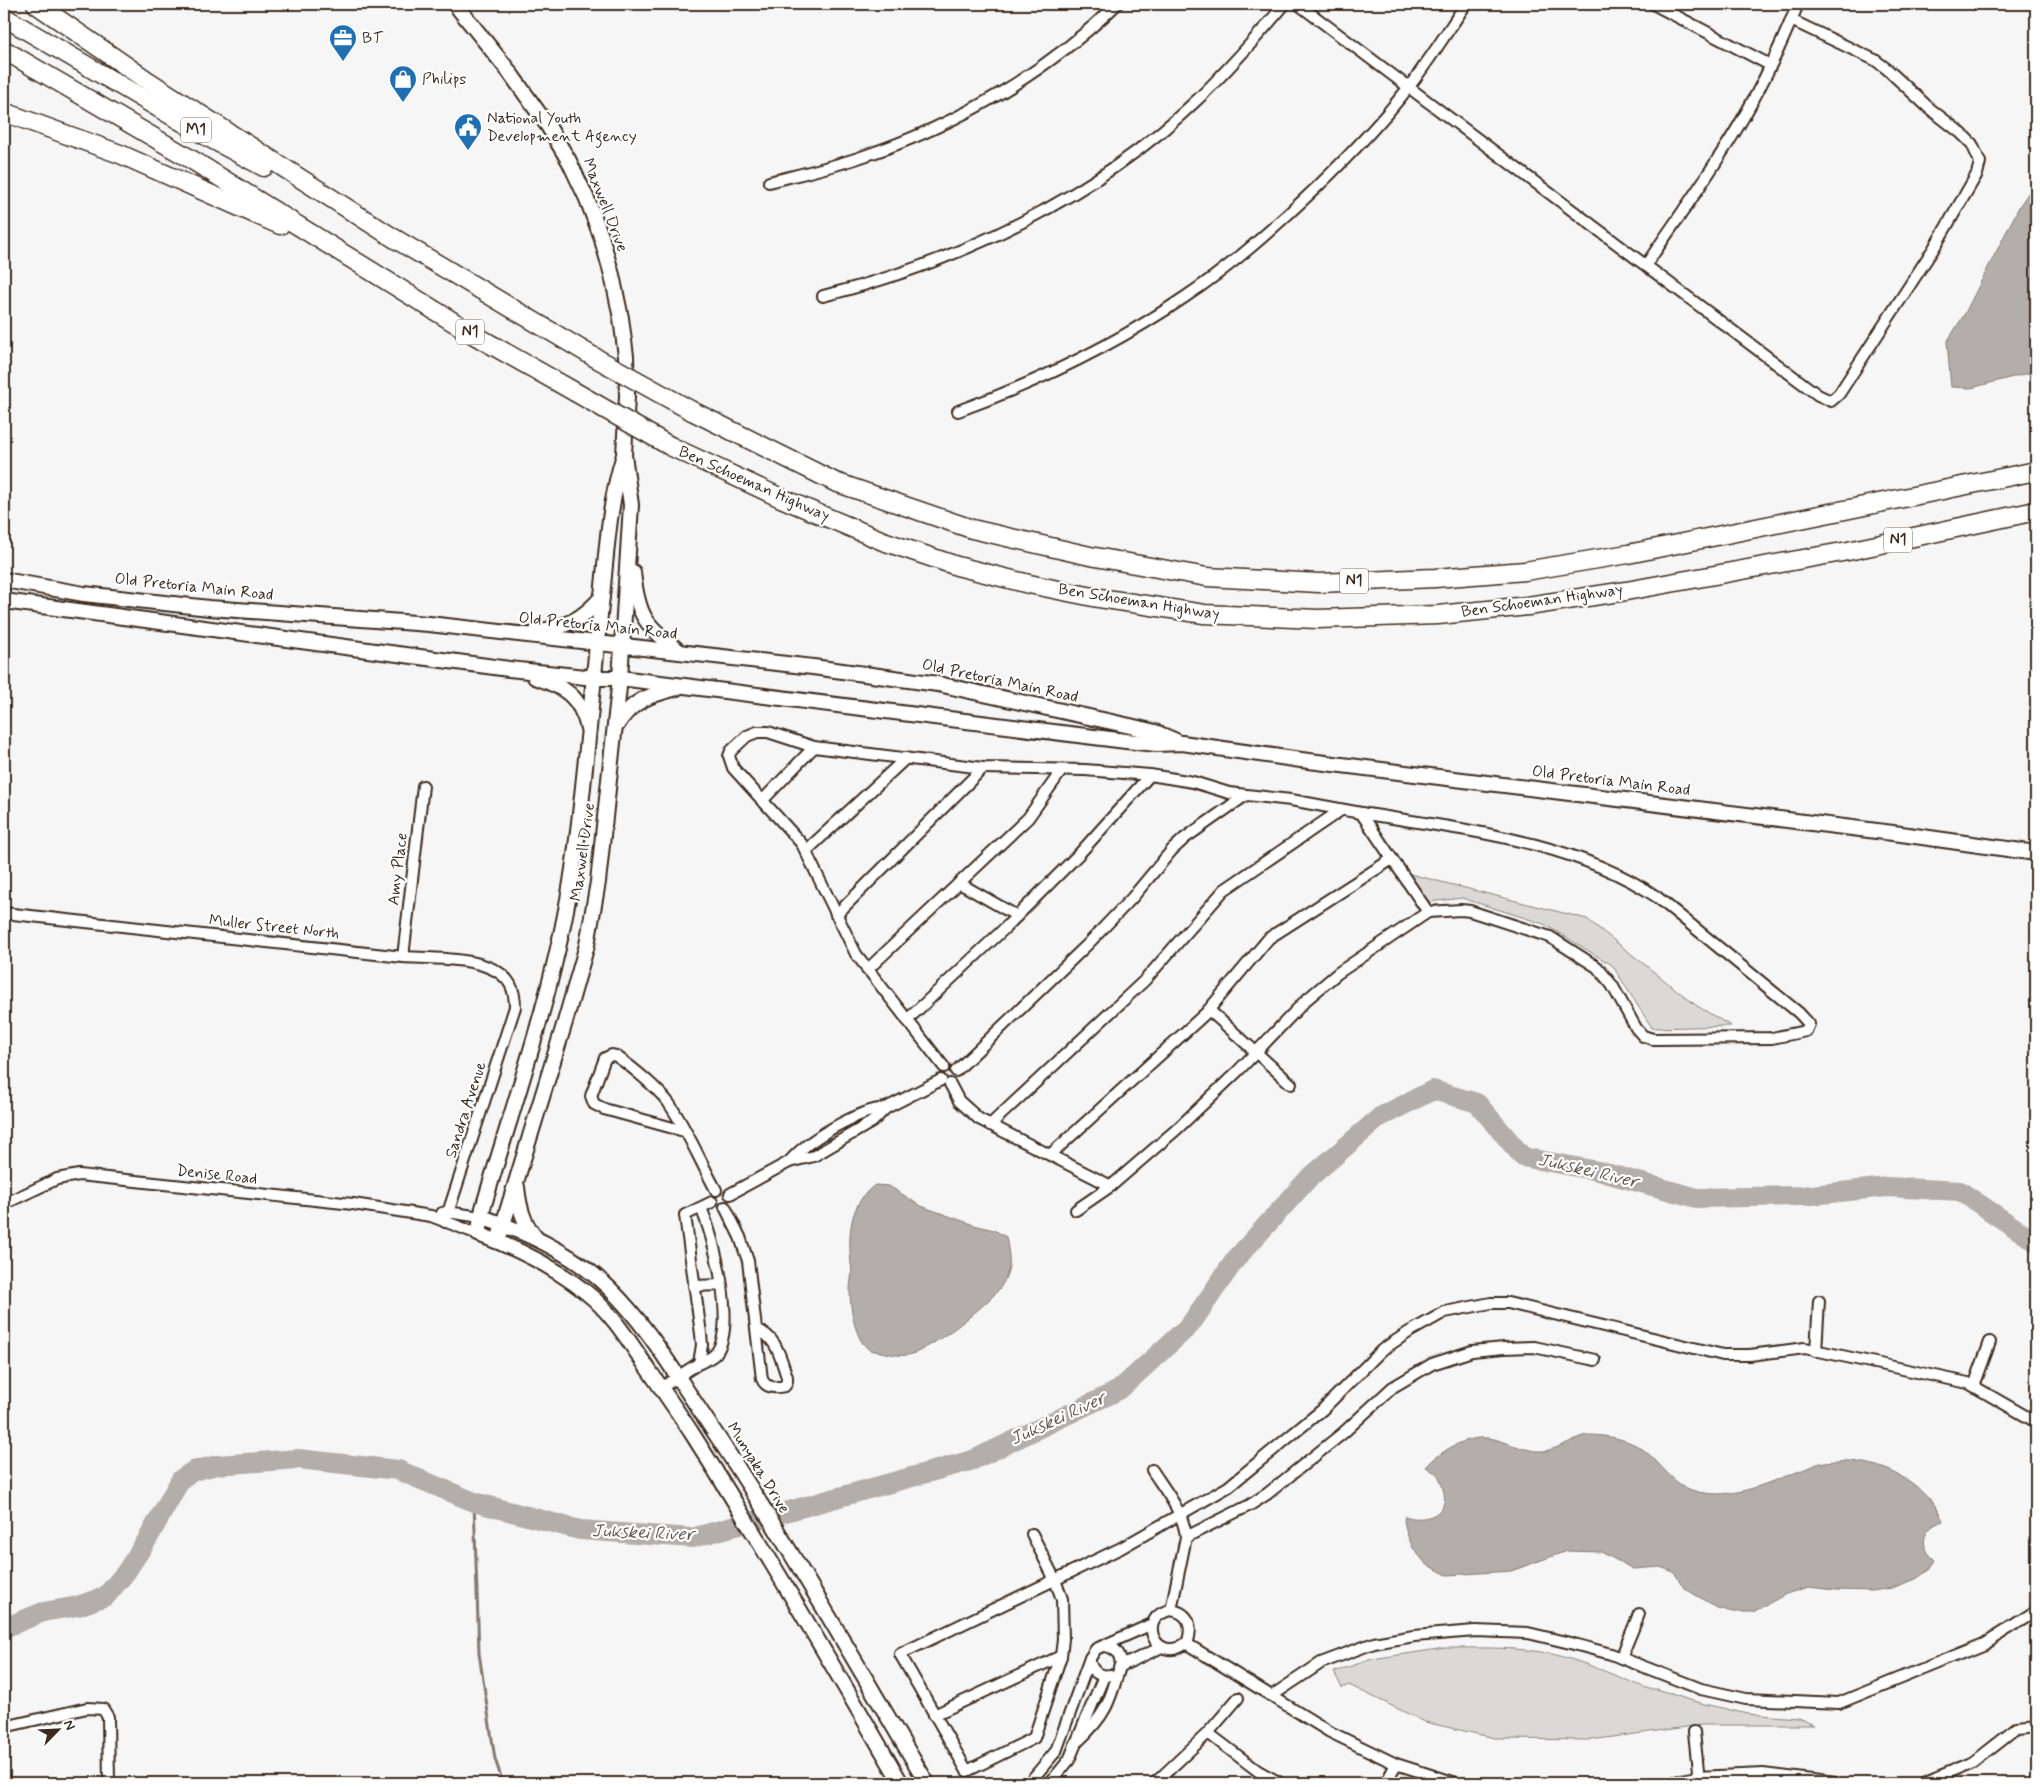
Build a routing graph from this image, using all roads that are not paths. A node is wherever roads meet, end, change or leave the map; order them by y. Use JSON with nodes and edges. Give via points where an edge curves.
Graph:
{"nodes":[{"id":1,"x":36,"y":4,"type":"edge"},
{"id":2,"x":455,"y":4,"type":"edge"},
{"id":3,"x":1118,"y":4,"type":"edge"},
{"id":4,"x":1285,"y":4,"type":"edge"},
{"id":5,"x":1298,"y":4,"type":"edge"},
{"id":6,"x":1466,"y":4,"type":"edge"},
{"id":7,"x":1653,"y":4,"type":"edge"},
{"id":8,"x":1798,"y":4,"type":"edge"},
{"id":9,"x":4,"y":16,"type":"edge"},
{"id":10,"x":1791,"y":20,"type":"junction"},
{"id":11,"x":4,"y":50,"type":"edge"},
{"id":12,"x":1770,"y":65,"type":"junction"},
{"id":13,"x":1408,"y":88,"type":"junction"},
{"id":14,"x":4,"y":112,"type":"edge"},
{"id":15,"x":768,"y":182,"type":"dead end"},
{"id":16,"x":392,"y":237,"type":"junction"},
{"id":17,"x":1646,"y":265,"type":"junction"},
{"id":18,"x":368,"y":269,"type":"junction"},
{"id":19,"x":822,"y":296,"type":"dead end"},
{"id":20,"x":958,"y":411,"type":"dead end"},
{"id":21,"x":624,"y":455,"type":"junction"},
{"id":22,"x":2036,"y":471,"type":"edge"},
{"id":23,"x":2036,"y":510,"type":"edge"},
{"id":24,"x":629,"y":537,"type":"junction"},
{"id":25,"x":4,"y":580,"type":"edge"},
{"id":26,"x":602,"y":597,"type":"junction"},
{"id":27,"x":4,"y":601,"type":"edge"},
{"id":28,"x":524,"y":635,"type":"junction"},
{"id":29,"x":597,"y":643,"type":"junction"},
{"id":30,"x":621,"y":646,"type":"junction"},
{"id":31,"x":680,"y":652,"type":"junction"},
{"id":32,"x":509,"y":668,"type":"junction"},
{"id":33,"x":595,"y":678,"type":"junction"},
{"id":34,"x":620,"y":678,"type":"junction"},
{"id":35,"x":685,"y":686,"type":"junction"},
{"id":36,"x":615,"y":728,"type":"junction"},
{"id":37,"x":589,"y":734,"type":"junction"},
{"id":38,"x":1182,"y":743,"type":"junction"},
{"id":39,"x":814,"y":747,"type":"junction"},
{"id":40,"x":906,"y":758,"type":"junction"},
{"id":41,"x":983,"y":768,"type":"junction"},
{"id":42,"x":1062,"y":770,"type":"junction"},
{"id":43,"x":1150,"y":775,"type":"junction"},
{"id":44,"x":423,"y":786,"type":"dead end"},
{"id":45,"x":1246,"y":795,"type":"junction"},
{"id":46,"x":762,"y":801,"type":"junction"},
{"id":47,"x":1341,"y":810,"type":"junction"},
{"id":48,"x":1361,"y":813,"type":"junction"},
{"id":49,"x":806,"y":851,"type":"junction"},
{"id":50,"x":2036,"y":853,"type":"edge"},
{"id":51,"x":1392,"y":858,"type":"junction"},
{"id":52,"x":959,"y":883,"type":"junction"},
{"id":53,"x":1428,"y":912,"type":"junction"},
{"id":54,"x":4,"y":913,"type":"edge"},
{"id":55,"x":836,"y":914,"type":"junction"},
{"id":56,"x":1017,"y":916,"type":"junction"},
{"id":57,"x":403,"y":957,"type":"junction"},
{"id":58,"x":867,"y":970,"type":"junction"},
{"id":59,"x":515,"y":1006,"type":"joint"},
{"id":60,"x":1209,"y":1010,"type":"junction"},
{"id":61,"x":907,"y":1020,"type":"junction"},
{"id":62,"x":1256,"y":1052,"type":"junction"},
{"id":63,"x":944,"y":1067,"type":"junction"},
{"id":64,"x":956,"y":1071,"type":"junction"},
{"id":65,"x":945,"y":1082,"type":"junction"},
{"id":66,"x":1291,"y":1084,"type":"dead end"},
{"id":67,"x":886,"y":1108,"type":"junction"},
{"id":68,"x":990,"y":1125,"type":"junction"},
{"id":69,"x":684,"y":1131,"type":"junction"},
{"id":70,"x":1050,"y":1155,"type":"junction"},
{"id":71,"x":789,"y":1162,"type":"junction"},
{"id":72,"x":516,"y":1179,"type":"junction"},
{"id":73,"x":1111,"y":1186,"type":"junction"},
{"id":74,"x":716,"y":1190,"type":"junction"},
{"id":75,"x":730,"y":1194,"type":"junction"},
{"id":76,"x":712,"y":1202,"type":"junction"},
{"id":77,"x":4,"y":1204,"type":"edge"},
{"id":78,"x":725,"y":1207,"type":"junction"},
{"id":79,"x":701,"y":1208,"type":"junction"},
{"id":80,"x":1076,"y":1210,"type":"dead end"},
{"id":81,"x":446,"y":1217,"type":"junction"},
{"id":82,"x":481,"y":1217,"type":"junction"},
{"id":83,"x":503,"y":1224,"type":"junction"},
{"id":84,"x":478,"y":1234,"type":"junction"},
{"id":85,"x":538,"y":1240,"type":"junction"},
{"id":86,"x":498,"y":1242,"type":"junction"},
{"id":87,"x":721,"y":1285,"type":"junction"},
{"id":88,"x":694,"y":1286,"type":"junction"},
{"id":89,"x":1819,"y":1301,"type":"dead end"},
{"id":90,"x":756,"y":1329,"type":"junction"},
{"id":91,"x":1990,"y":1342,"type":"dead end"},
{"id":92,"x":1816,"y":1350,"type":"junction"},
{"id":93,"x":1595,"y":1360,"type":"dead end"},
{"id":94,"x":699,"y":1363,"type":"junction"},
{"id":95,"x":678,"y":1377,"type":"junction"},
{"id":96,"x":1974,"y":1386,"type":"junction"},
{"id":97,"x":661,"y":1388,"type":"junction"},
{"id":98,"x":2036,"y":1422,"type":"edge"},
{"id":99,"x":1152,"y":1470,"type":"dead end"},
{"id":100,"x":1179,"y":1514,"type":"junction"},
{"id":101,"x":1032,"y":1534,"type":"dead end"},
{"id":102,"x":1186,"y":1537,"type":"junction"},
{"id":103,"x":1055,"y":1580,"type":"junction"},
{"id":104,"x":1171,"y":1610,"type":"junction"},
{"id":105,"x":2036,"y":1610,"type":"edge"},
{"id":106,"x":1639,"y":1614,"type":"dead end"},
{"id":107,"x":1152,"y":1624,"type":"junction"},
{"id":108,"x":1187,"y":1644,"type":"junction"},
{"id":109,"x":1105,"y":1646,"type":"junction"},
{"id":110,"x":1162,"y":1647,"type":"junction"},
{"id":111,"x":1061,"y":1656,"type":"junction"},
{"id":112,"x":1090,"y":1658,"type":"junction"},
{"id":113,"x":1621,"y":1658,"type":"junction"},
{"id":114,"x":1118,"y":1669,"type":"junction"},
{"id":115,"x":1104,"y":1676,"type":"junction"},
{"id":116,"x":1273,"y":1695,"type":"junction"},
{"id":117,"x":1238,"y":1698,"type":"dead end"},
{"id":118,"x":934,"y":1715,"type":"junction"},
{"id":119,"x":4,"y":1726,"type":"edge"},
{"id":120,"x":2036,"y":1727,"type":"edge"},
{"id":121,"x":1694,"y":1732,"type":"dead end"},
{"id":122,"x":1208,"y":1733,"type":"junction"},
{"id":123,"x":1074,"y":1744,"type":"junction"},
{"id":124,"x":1396,"y":1764,"type":"junction"},
{"id":125,"x":1696,"y":1780,"type":"edge"},
{"id":126,"x":1162,"y":1781,"type":"edge"},
{"id":127,"x":109,"y":1783,"type":"edge"},
{"id":128,"x":900,"y":1783,"type":"edge"},
{"id":129,"x":927,"y":1783,"type":"edge"},
{"id":130,"x":1029,"y":1783,"type":"edge"},
{"id":131,"x":1050,"y":1783,"type":"edge"},
{"id":132,"x":1280,"y":1783,"type":"edge"},
{"id":133,"x":1386,"y":1783,"type":"edge"},
{"id":134,"x":1456,"y":1783,"type":"edge"},
{"id":135,"x":1666,"y":1783,"type":"edge"},
{"id":136,"x":1834,"y":1783,"type":"edge"},
{"id":137,"x":1923,"y":1783,"type":"edge"}],
"edges":[{"from":1,"to":16,"type":"highway"},
{"from":2,"to":21,"type":"main road","name":"Maxwell Drive","via":[[530,99],[569,161],[587,199],[610,267],[621,318],[627,396]]},
{"from":3,"to":15,"type":"street","via":[[1033,72],[937,127],[865,156]]},
{"from":4,"to":19,"type":"street","via":[[1250,46],[1197,100],[1133,153],[1094,179],[983,241],[908,271]]},
{"from":5,"to":13,"type":"street"},
{"from":6,"to":13,"type":"street"},
{"from":7,"to":12,"type":"street"},
{"from":8,"to":10,"type":"street"},
{"from":9,"to":16,"type":"highway","number":"M1","via":[[208,137]]},
{"from":10,"to":12,"type":"street"},
{"from":10,"to":17,"type":"street","via":[[1875,60],[1961,133],[1972,144],[1980,162],[1969,190],[1839,394],[1831,401],[1824,400]]},
{"from":11,"to":18,"type":"highway","number":"M1","via":[[189,158]]},
{"from":12,"to":17,"type":"street","via":[[1720,157]]},
{"from":13,"to":17,"type":"street"},
{"from":13,"to":20,"type":"street","via":[[1342,163],[1304,199],[1255,243],[1193,291],[1075,361]]},
{"from":14,"to":18,"type":"highway","via":[[120,154],[269,220]]},
{"from":16,"to":22,"type":"highway","name":"Ben Schoeman Highway","number":"N1","bridge":true,"via":[[594,357],[692,411],[835,482],[972,529],[1207,578],[1319,583],[1525,571],[1628,554]]},
{"from":18,"to":23,"type":"highway","name":"Ben Schoeman Highway","number":"N1","bridge":true,"via":[[476,336],[670,446],[780,498],[883,541],[957,566],[1028,584],[1204,614],[1318,619],[1438,615],[1528,606],[1848,551]]},
{"from":21,"to":24,"type":"main road","name":"Maxwell Drive","via":[[631,505]]},
{"from":21,"to":26,"type":"main road","name":"Maxwell Drive","via":[[613,498]]},
{"from":24,"to":30,"type":"main road","name":"Maxwell Drive"},
{"from":24,"to":31,"type":"main road","via":[[639,609],[653,629]]},
{"from":25,"to":28,"type":"main road","name":"Old Pretoria Main Road","via":[[84,594],[208,608],[429,624]]},
{"from":26,"to":28,"type":"main road","via":[[573,623]]},
{"from":26,"to":29,"type":"main road","name":"Maxwell Drive"},
{"from":27,"to":32,"type":"main road","name":"Old Pretoria Main Road"},
{"from":28,"to":29,"type":"main road","name":"Old Pretoria Main Road"},
{"from":29,"to":30,"type":"main road","name":"Old Pretoria Main Road"},
{"from":29,"to":33,"type":"main road","name":"Maxwell Drive"},
{"from":30,"to":31,"type":"main road","name":"Old Pretoria Main Road"},
{"from":30,"to":34,"type":"main road","name":"Maxwell Drive"},
{"from":31,"to":38,"type":"main road","name":"Old Pretoria Main Road","via":[[938,684],[1130,726]]},
{"from":32,"to":33,"type":"main road","name":"Old Pretoria Main Road"},
{"from":32,"to":37,"type":"main road","via":[[564,688],[581,707]]},
{"from":33,"to":34,"type":"main road","name":"Old Pretoria Main Road"},
{"from":33,"to":37,"type":"main road","name":"Maxwell Drive"},
{"from":34,"to":35,"type":"main road","name":"Old Pretoria Main Road"},
{"from":34,"to":36,"type":"main road","name":"Maxwell Drive"},
{"from":35,"to":36,"type":"main road","via":[[656,693],[632,705]]},
{"from":35,"to":38,"type":"main road","name":"Old Pretoria Main Road","via":[[1126,741]]},
{"from":36,"to":72,"type":"main road","name":"Maxwell Drive","via":[[598,882],[587,946]]},
{"from":37,"to":82,"type":"main road","name":"Maxwell Drive","via":[[573,868],[557,959]]},
{"from":38,"to":50,"type":"main road","name":"Old Pretoria Main Road"},
{"from":39,"to":40,"type":"street"},
{"from":39,"to":46,"type":"street"},
{"from":39,"to":46,"type":"street","via":[[779,735],[757,732],[747,736],[731,751],[729,756],[734,768]]},
{"from":40,"to":41,"type":"street"},
{"from":40,"to":49,"type":"street"},
{"from":41,"to":42,"type":"street"},
{"from":41,"to":55,"type":"street"},
{"from":42,"to":43,"type":"street"},
{"from":42,"to":52,"type":"street","via":[[1028,818]]},
{"from":43,"to":45,"type":"street"},
{"from":43,"to":56,"type":"street","via":[[1080,853]]},
{"from":44,"to":57,"type":"street","name":"Amy Place"},
{"from":45,"to":47,"type":"street"},
{"from":45,"to":64,"type":"street","via":[[1184,838],[1132,898]]},
{"from":46,"to":49,"type":"street","via":[[793,832]]},
{"from":47,"to":48,"type":"street"},
{"from":47,"to":68,"type":"street","via":[[1224,890],[1145,980]]},
{"from":48,"to":51,"type":"street"},
{"from":48,"to":53,"type":"street","via":[[1506,836],[1584,860],[1638,884],[1799,1013],[1808,1024],[1806,1031],[1772,1038],[1653,1040],[1636,1028],[1604,974],[1550,937],[1470,911]]},
{"from":49,"to":55,"type":"street"},
{"from":51,"to":53,"type":"street"},
{"from":51,"to":60,"type":"street","via":[[1269,938]]},
{"from":52,"to":56,"type":"street"},
{"from":52,"to":58,"type":"street"},
{"from":53,"to":62,"type":"street","via":[[1338,973],[1306,1000]]},
{"from":54,"to":57,"type":"street","name":"Muller Street North"},
{"from":55,"to":58,"type":"street"},
{"from":56,"to":61,"type":"street"},
{"from":57,"to":59,"type":"street","name":"Muller Street North","via":[[486,965],[504,976],[510,984]]},
{"from":58,"to":61,"type":"street"},
{"from":59,"to":81,"type":"street","name":"Sandra Avenue"},
{"from":60,"to":62,"type":"street"},
{"from":60,"to":70,"type":"street"},
{"from":61,"to":63,"type":"street"},
{"from":62,"to":66,"type":"street"},
{"from":62,"to":73,"type":"street","via":[[1177,1129]]},
{"from":63,"to":64,"type":"street","via":[[951,1066]]},
{"from":63,"to":65,"type":"street","via":[[940,1073]]},
{"from":64,"to":65,"type":"street","via":[[956,1081]]},
{"from":65,"to":67,"type":"street"},
{"from":65,"to":68,"type":"street","via":[[969,1111]]},
{"from":67,"to":71,"type":"street","via":[[862,1128],[820,1153]]},
{"from":67,"to":71,"type":"street","via":[[857,1116],[801,1149]]},
{"from":68,"to":70,"type":"street"},
{"from":69,"to":69,"type":"street","via":[[594,1104],[591,1096],[605,1058],[616,1056],[661,1095]]},
{"from":69,"to":74,"type":"street"},
{"from":70,"to":73,"type":"street"},
{"from":71,"to":75,"type":"street"},
{"from":72,"to":83,"type":"main road","name":"Maxwell Drive"},
{"from":72,"to":85,"type":"main road","via":[[521,1212],[529,1230]]},
{"from":73,"to":80,"type":"street"},
{"from":74,"to":75,"type":"street","via":[[722,1189]]},
{"from":74,"to":76,"type":"street","via":[[712,1194]]},
{"from":75,"to":78,"type":"street"},
{"from":76,"to":78,"type":"street","via":[[719,1208]]},
{"from":76,"to":79,"type":"street"},
{"from":77,"to":81,"type":"street","name":"Denise Road","via":[[57,1179],[79,1175]]},
{"from":78,"to":90,"type":"street","via":[[745,1249]]},
{"from":79,"to":87,"type":"street","via":[[710,1230]]},
{"from":79,"to":88,"type":"street","via":[[685,1216]]},
{"from":81,"to":82,"type":"street","name":"Denise Road"},
{"from":81,"to":84,"type":"street"},
{"from":82,"to":83,"type":"main road","name":"Munyaka Drive"},
{"from":82,"to":84,"type":"main road","name":"Maxwell Drive"},
{"from":83,"to":85,"type":"main road","name":"Munyaka Drive"},
{"from":83,"to":86,"type":"main road","name":"Maxwell Drive"},
{"from":84,"to":86,"type":"main road"},
{"from":85,"to":95,"type":"main road","name":"Munyaka Drive","via":[[567,1256],[609,1288],[660,1348]]},
{"from":86,"to":97,"type":"main road","via":[[558,1272],[588,1293],[605,1309]]},
{"from":87,"to":88,"type":"street"},
{"from":87,"to":94,"type":"street","via":[[722,1345],[714,1355]]},
{"from":88,"to":94,"type":"street","via":[[702,1346]]},
{"from":89,"to":92,"type":"street"},
{"from":90,"to":90,"type":"street","via":[[763,1383],[771,1387],[785,1386],[787,1377],[775,1344],[766,1332]]},
{"from":91,"to":96,"type":"street"},
{"from":92,"to":96,"type":"street"},
{"from":92,"to":100,"type":"street","via":[[1805,1348],[1723,1355],[1508,1303],[1491,1302],[1445,1312],[1382,1350],[1322,1410],[1228,1487]]},
{"from":93,"to":102,"type":"street","via":[[1534,1347],[1472,1351],[1432,1364],[1393,1387],[1267,1494]]},
{"from":94,"to":95,"type":"street"},
{"from":95,"to":97,"type":"street"},
{"from":95,"to":129,"type":"main road","name":"Munyaka Drive","via":[[807,1581]]},
{"from":96,"to":98,"type":"street"},
{"from":97,"to":128,"type":"main road","via":[[788,1588]]},
{"from":99,"to":100,"type":"street"},
{"from":100,"to":102,"type":"street"},
{"from":100,"to":103,"type":"street","via":[[1121,1548]]},
{"from":101,"to":103,"type":"street"},
{"from":102,"to":104,"type":"street"},
{"from":103,"to":111,"type":"street","via":[[1062,1599],[1064,1639]]},
{"from":103,"to":118,"type":"street","via":[[900,1654]]},
{"from":104,"to":107,"type":"street","via":[[1159,1614]]},
{"from":104,"to":108,"type":"street","via":[[1187,1618],[1191,1630]]},
{"from":105,"to":113,"type":"street","via":[[1984,1644],[1839,1703],[1746,1699],[1701,1689]]},
{"from":106,"to":113,"type":"street"},
{"from":107,"to":109,"type":"street"},
{"from":107,"to":110,"type":"street","via":[[1153,1637]]},
{"from":108,"to":110,"type":"street","via":[[1174,1649]]},
{"from":108,"to":116,"type":"street"},
{"from":109,"to":112,"type":"street","via":[[1096,1649]]},
{"from":109,"to":114,"type":"street","via":[[1118,1653]]},
{"from":110,"to":114,"type":"street"},
{"from":111,"to":118,"type":"street"},
{"from":111,"to":118,"type":"street","via":[[1034,1738],[967,1771]]},
{"from":112,"to":115,"type":"street","via":[[1095,1672]]},
{"from":112,"to":130,"type":"street","via":[[1056,1751]]},
{"from":113,"to":116,"type":"street","via":[[1528,1633],[1476,1631],[1414,1636],[1374,1642],[1345,1653],[1321,1664]]},
{"from":114,"to":115,"type":"street"},
{"from":114,"to":123,"type":"street","via":[[1107,1707],[1092,1728]]},
{"from":115,"to":123,"type":"street"},
{"from":116,"to":124,"type":"street","via":[[1330,1732]]},
{"from":117,"to":122,"type":"street"},
{"from":119,"to":127,"type":"street","via":[[86,1708],[103,1710],[108,1717]]},
{"from":120,"to":137,"type":"street","via":[[2016,1729],[1974,1762]]},
{"from":121,"to":125,"type":"street"},
{"from":122,"to":126,"type":"street"},
{"from":122,"to":132,"type":"street","via":[[1258,1771]]},
{"from":123,"to":131,"type":"street","via":[[1069,1760]]},
{"from":124,"to":133,"type":"street"},
{"from":124,"to":134,"type":"street"},
{"from":125,"to":135,"type":"street"},
{"from":125,"to":136,"type":"street","via":[[1763,1774]]}]}
